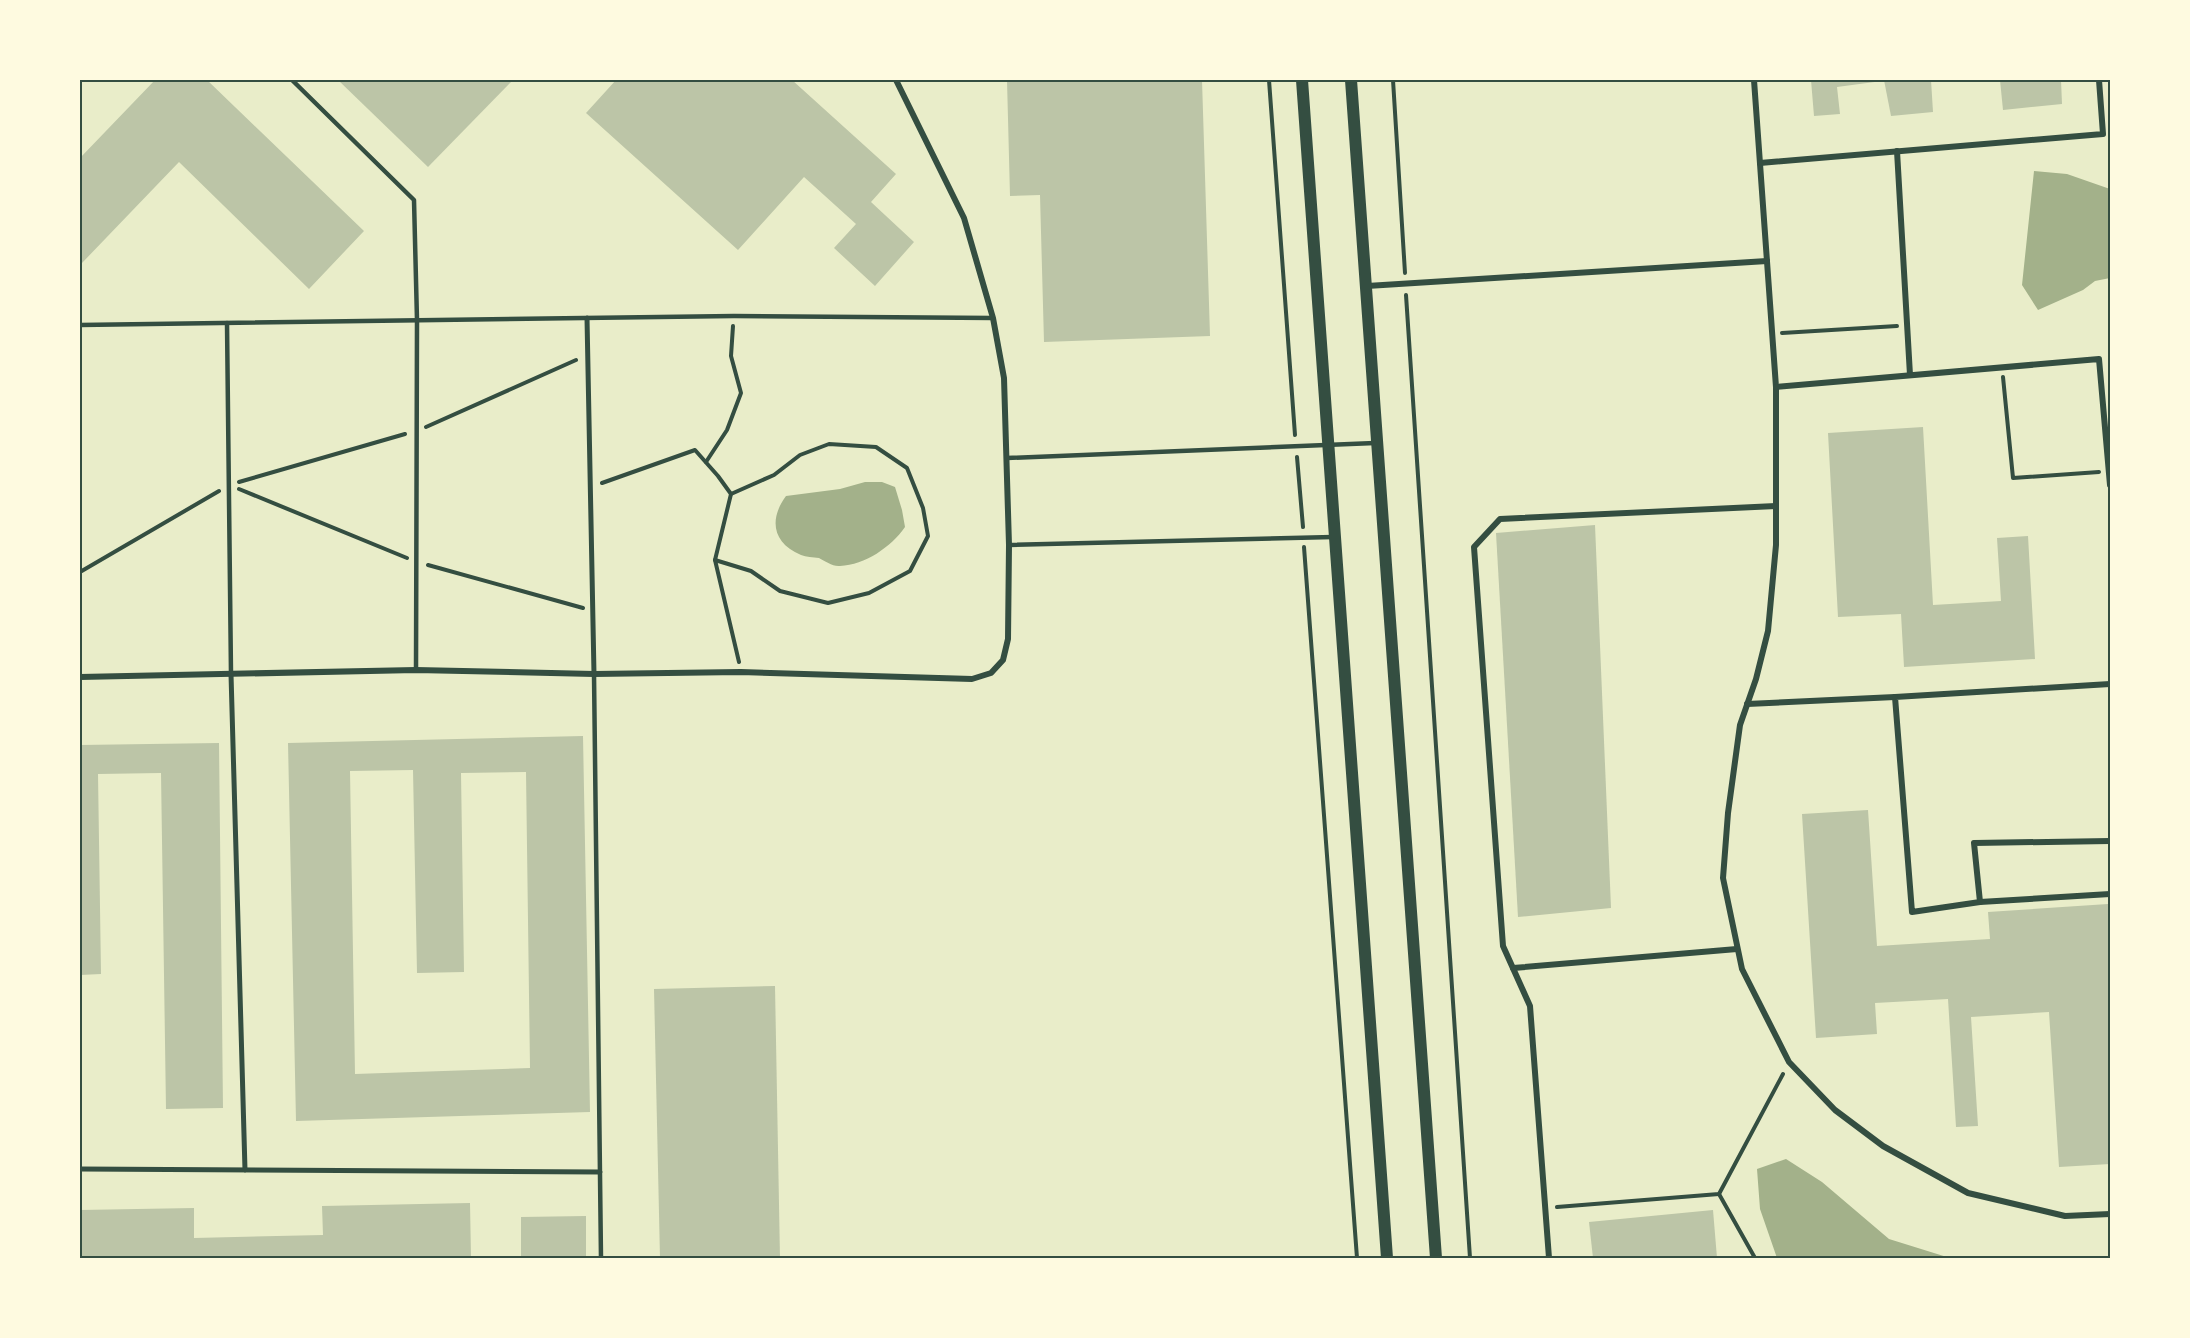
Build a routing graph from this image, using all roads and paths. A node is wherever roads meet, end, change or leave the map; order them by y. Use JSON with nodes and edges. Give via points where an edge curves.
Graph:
{"nodes":[{"id":1,"x":292,"y":80,"type":"edge"},
{"id":2,"x":896,"y":80,"type":"edge"},
{"id":3,"x":1269,"y":80,"type":"edge"},
{"id":4,"x":1302,"y":80,"type":"edge"},
{"id":5,"x":1351,"y":80,"type":"edge"},
{"id":6,"x":1393,"y":80,"type":"edge"},
{"id":7,"x":1754,"y":80,"type":"edge"},
{"id":8,"x":2099,"y":80,"type":"edge"},
{"id":9,"x":1897,"y":151,"type":"junction"},
{"id":10,"x":1760,"y":163,"type":"junction"},
{"id":11,"x":1767,"y":261,"type":"junction"},
{"id":12,"x":1405,"y":285,"type":"junction"},
{"id":13,"x":1367,"y":286,"type":"junction"},
{"id":14,"x":734,"y":316,"type":"junction"},
{"id":15,"x":587,"y":318,"type":"junction"},
{"id":16,"x":993,"y":318,"type":"junction"},
{"id":17,"x":417,"y":320,"type":"junction"},
{"id":18,"x":227,"y":323,"type":"junction"},
{"id":19,"x":80,"y":325,"type":"edge"},
{"id":20,"x":1907,"y":326,"type":"junction"},
{"id":21,"x":1772,"y":334,"type":"junction"},
{"id":22,"x":587,"y":355,"type":"junction"},
{"id":23,"x":2002,"y":367,"type":"junction"},
{"id":24,"x":1910,"y":375,"type":"junction"},
{"id":25,"x":1776,"y":387,"type":"junction"},
{"id":26,"x":417,"y":431,"type":"junction"},
{"id":27,"x":1378,"y":443,"type":"junction"},
{"id":28,"x":1296,"y":444,"type":"junction"},
{"id":29,"x":1329,"y":444,"type":"junction"},
{"id":30,"x":1007,"y":458,"type":"junction"},
{"id":31,"x":706,"y":462,"type":"junction"},
{"id":32,"x":2109,"y":471,"type":"edge"},
{"id":33,"x":229,"y":485,"type":"junction"},
{"id":34,"x":2110,"y":485,"type":"edge"},
{"id":35,"x":590,"y":488,"type":"junction"},
{"id":36,"x":731,"y":494,"type":"junction"},
{"id":37,"x":1776,"y":506,"type":"junction"},
{"id":38,"x":1303,"y":537,"type":"junction"},
{"id":39,"x":1336,"y":537,"type":"junction"},
{"id":40,"x":1009,"y":545,"type":"junction"},
{"id":41,"x":714,"y":560,"type":"junction"},
{"id":42,"x":80,"y":572,"type":"edge"},
{"id":43,"x":416,"y":670,"type":"junction"},
{"id":44,"x":741,"y":672,"type":"junction"},
{"id":45,"x":231,"y":674,"type":"junction"},
{"id":46,"x":594,"y":674,"type":"junction"},
{"id":47,"x":80,"y":676,"type":"edge"},
{"id":48,"x":2110,"y":684,"type":"edge"},
{"id":49,"x":1895,"y":697,"type":"junction"},
{"id":50,"x":1747,"y":704,"type":"junction"},
{"id":51,"x":2110,"y":841,"type":"edge"},
{"id":52,"x":2110,"y":894,"type":"edge"},
{"id":53,"x":1980,"y":902,"type":"junction"},
{"id":54,"x":1737,"y":949,"type":"junction"},
{"id":55,"x":1513,"y":968,"type":"junction"},
{"id":56,"x":1789,"y":1062,"type":"junction"},
{"id":57,"x":80,"y":1169,"type":"edge"},
{"id":58,"x":245,"y":1170,"type":"junction"},
{"id":59,"x":600,"y":1172,"type":"junction"},
{"id":60,"x":1719,"y":1194,"type":"junction"},
{"id":61,"x":1545,"y":1208,"type":"junction"},
{"id":62,"x":2110,"y":1214,"type":"edge"},
{"id":63,"x":601,"y":1258,"type":"edge"},
{"id":64,"x":1357,"y":1258,"type":"edge"},
{"id":65,"x":1387,"y":1258,"type":"edge"},
{"id":66,"x":1436,"y":1258,"type":"edge"},
{"id":67,"x":1470,"y":1258,"type":"edge"},
{"id":68,"x":1549,"y":1258,"type":"edge"},
{"id":69,"x":1755,"y":1258,"type":"edge"}],
"edges":[{"from":1,"to":17,"type":"lane","via":[[414,200]]},
{"from":2,"to":16,"type":"street","via":[[964,218]]},
{"from":3,"to":28,"type":"path"},
{"from":4,"to":29,"type":"main road"},
{"from":5,"to":13,"type":"main road"},
{"from":6,"to":12,"type":"path"},
{"from":7,"to":10,"type":"street"},
{"from":8,"to":9,"type":"street","via":[[2103,134]]},
{"from":9,"to":10,"type":"street"},
{"from":9,"to":20,"type":"street"},
{"from":10,"to":11,"type":"street"},
{"from":11,"to":12,"type":"street"},
{"from":11,"to":21,"type":"street"},
{"from":12,"to":13,"type":"street"},
{"from":12,"to":67,"type":"path"},
{"from":13,"to":27,"type":"main road"},
{"from":14,"to":15,"type":"lane"},
{"from":14,"to":16,"type":"lane"},
{"from":14,"to":31,"type":"path","via":[[731,356],[741,393],[727,430]]},
{"from":15,"to":17,"type":"lane"},
{"from":15,"to":22,"type":"street"},
{"from":16,"to":30,"type":"street","via":[[1004,378]]},
{"from":17,"to":18,"type":"lane"},
{"from":17,"to":26,"type":"lane"},
{"from":18,"to":19,"type":"lane"},
{"from":18,"to":33,"type":"lane"},
{"from":20,"to":21,"type":"path"},
{"from":20,"to":24,"type":"street"},
{"from":21,"to":25,"type":"street"},
{"from":22,"to":26,"type":"path"},
{"from":22,"to":35,"type":"street"},
{"from":23,"to":24,"type":"street"},
{"from":23,"to":32,"type":"path","via":[[2013,478]]},
{"from":23,"to":32,"type":"street","via":[[2099,359]]},
{"from":24,"to":25,"type":"street"},
{"from":25,"to":37,"type":"street"},
{"from":26,"to":33,"type":"path"},
{"from":26,"to":43,"type":"lane"},
{"from":27,"to":29,"type":"lane"},
{"from":27,"to":66,"type":"main road"},
{"from":28,"to":29,"type":"lane"},
{"from":28,"to":30,"type":"lane"},
{"from":28,"to":38,"type":"path"},
{"from":29,"to":39,"type":"main road"},
{"from":30,"to":40,"type":"street"},
{"from":31,"to":35,"type":"path","via":[[695,450]]},
{"from":31,"to":36,"type":"path"},
{"from":32,"to":34,"type":"street"},
{"from":33,"to":42,"type":"path"},
{"from":33,"to":45,"type":"lane"},
{"from":35,"to":46,"type":"street"},
{"from":36,"to":41,"type":"path"},
{"from":36,"to":41,"type":"path","via":[[774,475],[800,455],[829,444],[876,447],[907,468],[923,508],[928,536],[910,571],[869,593],[828,603],[780,591],[751,571]]},
{"from":37,"to":50,"type":"street","via":[[1768,631]]},
{"from":37,"to":55,"type":"street","via":[[1500,519],[1474,547],[1503,946]]},
{"from":38,"to":39,"type":"lane"},
{"from":38,"to":40,"type":"lane"},
{"from":38,"to":64,"type":"path"},
{"from":39,"to":65,"type":"main road"},
{"from":40,"to":44,"type":"street","via":[[1008,639],[1003,660],[992,673],[972,679]]},
{"from":41,"to":44,"type":"path"},
{"from":43,"to":45,"type":"street"},
{"from":43,"to":46,"type":"street"},
{"from":44,"to":46,"type":"street"},
{"from":45,"to":47,"type":"street"},
{"from":45,"to":58,"type":"street"},
{"from":46,"to":59,"type":"lane"},
{"from":48,"to":49,"type":"street"},
{"from":49,"to":50,"type":"street"},
{"from":49,"to":53,"type":"street","via":[[1912,912]]},
{"from":50,"to":54,"type":"street","via":[[1740,725],[1723,878]]},
{"from":51,"to":53,"type":"street","via":[[1974,843]]},
{"from":52,"to":53,"type":"street"},
{"from":54,"to":55,"type":"street"},
{"from":54,"to":56,"type":"street","via":[[1742,969]]},
{"from":55,"to":61,"type":"street","via":[[1530,1006]]},
{"from":56,"to":60,"type":"path"},
{"from":56,"to":62,"type":"street","via":[[1835,1110],[1883,1146],[1968,1193],[2065,1216]]},
{"from":57,"to":58,"type":"street"},
{"from":58,"to":59,"type":"street"},
{"from":59,"to":63,"type":"lane"},
{"from":60,"to":61,"type":"path"},
{"from":60,"to":69,"type":"path"},
{"from":61,"to":68,"type":"street"}]}
